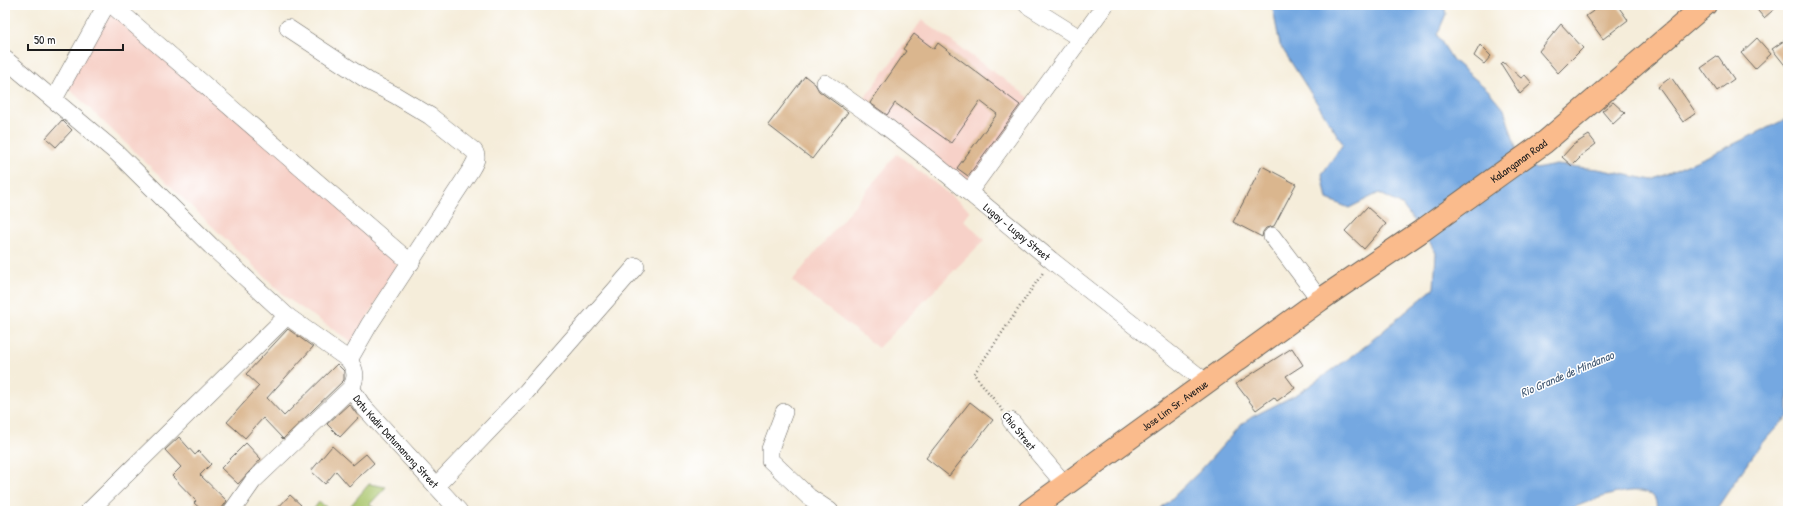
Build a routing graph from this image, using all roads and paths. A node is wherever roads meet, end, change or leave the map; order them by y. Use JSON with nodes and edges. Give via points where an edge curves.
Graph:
{"nodes":[{"id":1,"x":106,"y":5,"type":"edge"},
{"id":2,"x":112,"y":5,"type":"edge"},
{"id":3,"x":1027,"y":5,"type":"edge"},
{"id":4,"x":1105,"y":5,"type":"edge"},
{"id":5,"x":1705,"y":5,"type":"edge"},
{"id":6,"x":288,"y":28,"type":"dead end"},
{"id":7,"x":1081,"y":39,"type":"junction"},
{"id":8,"x":5,"y":59,"type":"edge"},
{"id":9,"x":825,"y":82,"type":"dead end"},
{"id":10,"x":54,"y":99,"type":"junction"},
{"id":11,"x":970,"y":192,"type":"junction"},
{"id":12,"x":1272,"y":236,"type":"dead end"},
{"id":13,"x":1050,"y":260,"type":"junction"},
{"id":14,"x":411,"y":263,"type":"junction"},
{"id":15,"x":636,"y":266,"type":"dead end"},
{"id":16,"x":1320,"y":300,"type":"junction"},
{"id":17,"x":287,"y":316,"type":"junction"},
{"id":18,"x":349,"y":360,"type":"junction"},
{"id":19,"x":1207,"y":384,"type":"junction"},
{"id":20,"x":351,"y":388,"type":"junction"},
{"id":21,"x":784,"y":412,"type":"dead end"},
{"id":22,"x":1011,"y":421,"type":"joint"},
{"id":23,"x":436,"y":486,"type":"junction"},
{"id":24,"x":1066,"y":486,"type":"junction"},
{"id":25,"x":88,"y":511,"type":"edge"},
{"id":26,"x":232,"y":511,"type":"edge"},
{"id":27,"x":459,"y":511,"type":"edge"},
{"id":28,"x":830,"y":511,"type":"edge"},
{"id":29,"x":1030,"y":511,"type":"edge"}],
"edges":[{"from":1,"to":10,"type":"street"},
{"from":2,"to":14,"type":"street"},
{"from":3,"to":7,"type":"street"},
{"from":4,"to":7,"type":"street"},
{"from":5,"to":16,"type":"main road","name":"Kalanganan Road","via":[[1545,142]]},
{"from":6,"to":14,"type":"street","via":[[370,82],[430,116],[476,154],[470,172]]},
{"from":7,"to":11,"type":"street"},
{"from":8,"to":10,"type":"street"},
{"from":9,"to":11,"type":"street","name":"Lugay - Lugay Street"},
{"from":10,"to":17,"type":"street","via":[[117,152],[211,246]]},
{"from":11,"to":13,"type":"street","name":"Lugay - Lugay Street"},
{"from":12,"to":16,"type":"street"},
{"from":13,"to":19,"type":"street","name":"Lugay - Lugay Street"},
{"from":13,"to":22,"type":"path","name":"Chio Street","via":[[974,374]]},
{"from":14,"to":18,"type":"street"},
{"from":15,"to":23,"type":"street","via":[[526,392]]},
{"from":16,"to":19,"type":"main road","name":"Jose Lim Sr. Avenue"},
{"from":17,"to":18,"type":"street"},
{"from":17,"to":25,"type":"street"},
{"from":18,"to":20,"type":"street","via":[[356,377]]},
{"from":19,"to":24,"type":"main road","name":"Jose Lim Sr. Avenue"},
{"from":20,"to":23,"type":"street","name":"Datu Kadir Datumanong Street","via":[[362,405]]},
{"from":20,"to":26,"type":"street","via":[[253,481]]},
{"from":21,"to":28,"type":"street","via":[[770,449],[770,460],[809,497]]},
{"from":22,"to":24,"type":"street","name":"Chio Street"},
{"from":23,"to":27,"type":"street","name":"Datu Kadir Datumanong Street"},
{"from":24,"to":29,"type":"main road","name":"Jose Lim Sr. Avenue"}]}
